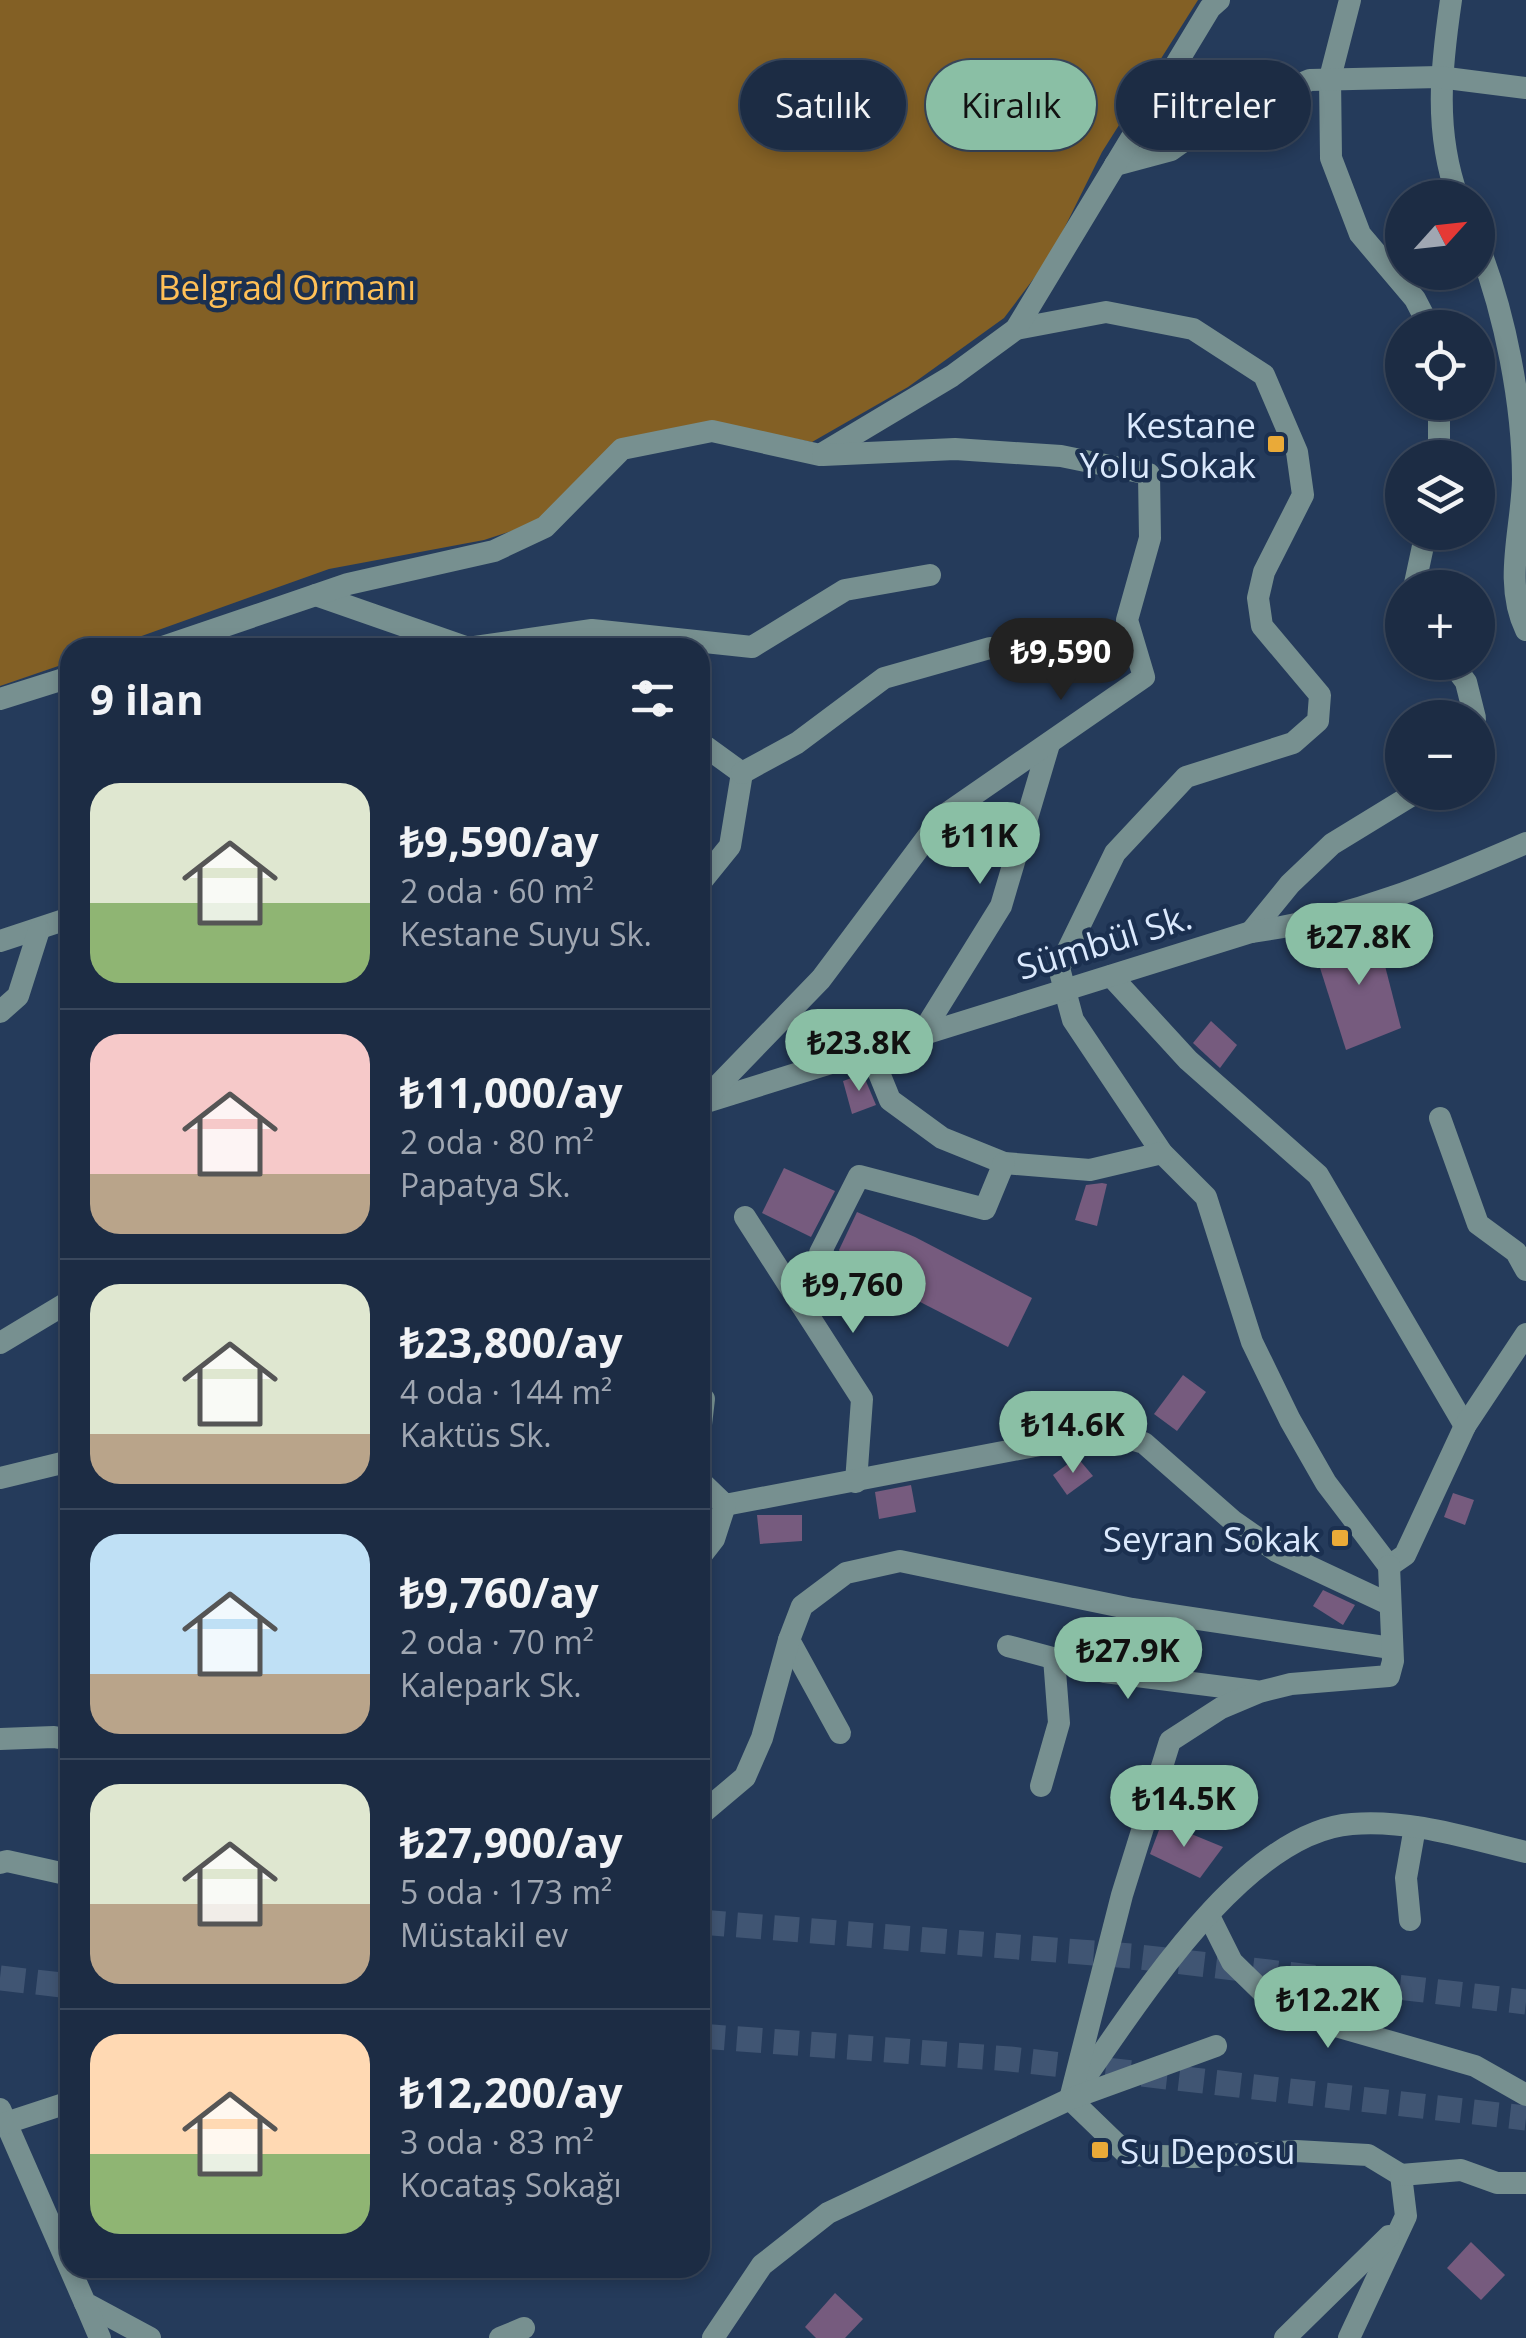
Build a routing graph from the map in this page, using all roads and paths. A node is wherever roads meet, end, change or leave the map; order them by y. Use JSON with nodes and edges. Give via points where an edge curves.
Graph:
{"nodes":[{"id":1,"x":1219,"y":0,"type":"edge"},
{"id":2,"x":1350,"y":0,"type":"edge"},
{"id":3,"x":1451,"y":0,"type":"edge"},
{"id":4,"x":1439,"y":77,"type":"junction"},
{"id":5,"x":1330,"y":78,"type":"junction"},
{"id":6,"x":1526,"y":88,"type":"edge"},
{"id":7,"x":1115,"y":165,"type":"junction"},
{"id":8,"x":1453,"y":180,"type":"edge"},
{"id":9,"x":1495,"y":290,"type":"edge"},
{"id":10,"x":1421,"y":310,"type":"edge"},
{"id":11,"x":1016,"y":329,"type":"junction"},
{"id":12,"x":820,"y":455,"type":"junction"},
{"id":13,"x":930,"y":575,"type":"dead end"},
{"id":14,"x":316,"y":594,"type":"junction"},
{"id":15,"x":1526,"y":630,"type":"edge"},
{"id":16,"x":189,"y":638,"type":"edge"},
{"id":17,"x":440,"y":638,"type":"edge"},
{"id":18,"x":537,"y":638,"type":"edge"},
{"id":19,"x":667,"y":638,"type":"edge"},
{"id":20,"x":710,"y":643,"type":"edge"},
{"id":21,"x":990,"y":648,"type":"dead end"},
{"id":22,"x":60,"y":680,"type":"edge"},
{"id":23,"x":0,"y":700,"type":"edge"},
{"id":24,"x":1049,"y":744,"type":"junction"},
{"id":25,"x":710,"y":753,"type":"edge"},
{"id":26,"x":742,"y":772,"type":"junction"},
{"id":27,"x":1388,"y":810,"type":"edge"},
{"id":28,"x":1526,"y":843,"type":"edge"},
{"id":29,"x":710,"y":871,"type":"edge"},
{"id":30,"x":60,"y":922,"type":"edge"},
{"id":31,"x":39,"y":930,"type":"junction"},
{"id":32,"x":1252,"y":932,"type":"junction"},
{"id":33,"x":0,"y":942,"type":"edge"},
{"id":34,"x":1111,"y":976,"type":"junction"},
{"id":35,"x":1064,"y":990,"type":"junction"},
{"id":36,"x":0,"y":1012,"type":"edge"},
{"id":37,"x":921,"y":1035,"type":"junction"},
{"id":38,"x":870,"y":1051,"type":"junction"},
{"id":39,"x":710,"y":1094,"type":"edge"},
{"id":40,"x":710,"y":1101,"type":"edge"},
{"id":41,"x":1440,"y":1118,"type":"dead end"},
{"id":42,"x":1162,"y":1153,"type":"junction"},
{"id":43,"x":1004,"y":1163,"type":"junction"},
{"id":44,"x":744,"y":1218,"type":"dead end"},
{"id":45,"x":1526,"y":1270,"type":"edge"},
{"id":46,"x":801,"y":1304,"type":"junction"},
{"id":47,"x":60,"y":1307,"type":"edge"},
{"id":48,"x":1526,"y":1334,"type":"edge"},
{"id":49,"x":0,"y":1342,"type":"edge"},
{"id":50,"x":1465,"y":1426,"type":"junction"},
{"id":51,"x":60,"y":1463,"type":"edge"},
{"id":52,"x":0,"y":1478,"type":"edge"},
{"id":53,"x":856,"y":1482,"type":"junction"},
{"id":54,"x":710,"y":1491,"type":"edge"},
{"id":55,"x":725,"y":1505,"type":"junction"},
{"id":56,"x":710,"y":1545,"type":"edge"},
{"id":57,"x":1389,"y":1566,"type":"junction"},
{"id":58,"x":1389,"y":1604,"type":"junction"},
{"id":59,"x":789,"y":1640,"type":"junction"},
{"id":60,"x":1008,"y":1646,"type":"dead end"},
{"id":61,"x":1391,"y":1648,"type":"junction"},
{"id":62,"x":1054,"y":1658,"type":"junction"},
{"id":63,"x":1259,"y":1692,"type":"junction"},
{"id":64,"x":840,"y":1733,"type":"dead end"},
{"id":65,"x":0,"y":1739,"type":"edge"},
{"id":66,"x":60,"y":1740,"type":"edge"},
{"id":67,"x":1041,"y":1786,"type":"dead end"},
{"id":68,"x":710,"y":1807,"type":"edge"},
{"id":69,"x":1415,"y":1827,"type":"junction"},
{"id":70,"x":1526,"y":1852,"type":"edge"},
{"id":71,"x":0,"y":1863,"type":"edge"},
{"id":72,"x":60,"y":1873,"type":"edge"},
{"id":73,"x":1209,"y":1916,"type":"junction"},
{"id":74,"x":1410,"y":1920,"type":"dead end"},
{"id":75,"x":1216,"y":2046,"type":"dead end"},
{"id":76,"x":1526,"y":2095,"type":"edge"},
{"id":77,"x":1070,"y":2099,"type":"junction"},
{"id":78,"x":60,"y":2104,"type":"edge"},
{"id":79,"x":3,"y":2116,"type":"edge"},
{"id":80,"x":1401,"y":2175,"type":"junction"},
{"id":81,"x":1526,"y":2183,"type":"edge"},
{"id":82,"x":1402,"y":2224,"type":"junction"},
{"id":83,"x":60,"y":2246,"type":"edge"},
{"id":84,"x":74,"y":2278,"type":"edge"},
{"id":85,"x":85,"y":2303,"type":"junction"},
{"id":86,"x":524,"y":2328,"type":"dead end"},
{"id":87,"x":100,"y":2338,"type":"edge"},
{"id":88,"x":150,"y":2338,"type":"edge"},
{"id":89,"x":500,"y":2338,"type":"edge"},
{"id":90,"x":713,"y":2338,"type":"edge"},
{"id":91,"x":1284,"y":2338,"type":"edge"},
{"id":92,"x":1349,"y":2338,"type":"edge"}],
"edges":[{"from":1,"to":7,"type":"street"},
{"from":2,"to":5,"type":"street"},
{"from":3,"to":4,"type":"street"},
{"from":4,"to":5,"type":"street"},
{"from":4,"to":6,"type":"street"},
{"from":4,"to":8,"type":"street","via":[[1442,136]]},
{"from":5,"to":7,"type":"street","via":[[1254,101],[1171,150]]},
{"from":5,"to":10,"type":"street","via":[[1330,158],[1360,234]]},
{"from":7,"to":11,"type":"street"},
{"from":9,"to":15,"type":"street","via":[[1508,342],[1523,477],[1513,598]]},
{"from":11,"to":12,"type":"street"},
{"from":11,"to":35,"type":"street","via":[[1106,312],[1193,329],[1264,374],[1297,452],[1303,495],[1264,572],[1258,598],[1262,626],[1320,695],[1318,721],[1293,743],[1186,776],[1115,852],[1059,968]]},
{"from":12,"to":14,"type":"street","via":[[712,431],[622,449],[545,527],[494,551]]},
{"from":12,"to":24,"type":"street","via":[[955,448],[1062,456],[1148,474],[1150,538],[1127,620],[1144,677]]},
{"from":13,"to":20,"type":"street","via":[[846,590],[752,647]]},
{"from":14,"to":16,"type":"street"},
{"from":14,"to":17,"type":"street"},
{"from":18,"to":19,"type":"street","via":[[592,630]]},
{"from":21,"to":26,"type":"street","via":[[884,678],[797,743]]},
{"from":22,"to":23,"type":"street"},
{"from":24,"to":37,"type":"street","via":[[1002,906]]},
{"from":24,"to":39,"type":"street","via":[[943,816],[821,979]]},
{"from":25,"to":26,"type":"street"},
{"from":26,"to":29,"type":"street","via":[[730,846]]},
{"from":27,"to":32,"type":"street","via":[[1332,844]]},
{"from":28,"to":32,"type":"street","name":"Sümbül Sk.","via":[[1406,896],[1310,924]]},
{"from":30,"to":31,"type":"street"},
{"from":31,"to":33,"type":"street"},
{"from":31,"to":36,"type":"street","via":[[18,996]]},
{"from":32,"to":34,"type":"street","name":"Sümbül Sk."},
{"from":34,"to":35,"type":"street","name":"Sümbül Sk."},
{"from":34,"to":50,"type":"street","via":[[1188,1060],[1318,1175]]},
{"from":35,"to":37,"type":"street","name":"Sümbül Sk."},
{"from":35,"to":42,"type":"street","via":[[1073,1020]]},
{"from":37,"to":38,"type":"street","name":"Sümbül Sk."},
{"from":38,"to":40,"type":"street","name":"Sümbül Sk."},
{"from":38,"to":43,"type":"street","via":[[890,1100],[942,1138]]},
{"from":41,"to":45,"type":"street","via":[[1478,1224],[1516,1252]]},
{"from":42,"to":43,"type":"street","via":[[1090,1170]]},
{"from":42,"to":57,"type":"street","via":[[1206,1198],[1252,1342],[1290,1420],[1326,1483]]},
{"from":43,"to":46,"type":"street","via":[[985,1209],[859,1176],[820,1253],[832,1263]]},
{"from":44,"to":46,"type":"street"},
{"from":46,"to":53,"type":"street","via":[[862,1399]]},
{"from":47,"to":49,"type":"street"},
{"from":48,"to":50,"type":"street"},
{"from":50,"to":57,"type":"street","via":[[1405,1555]]},
{"from":51,"to":52,"type":"street"},
{"from":53,"to":55,"type":"street"},
{"from":53,"to":58,"type":"street","via":[[1066,1440],[1120,1436],[1144,1443],[1276,1551]]},
{"from":54,"to":55,"type":"street"},
{"from":55,"to":56,"type":"street"},
{"from":57,"to":58,"type":"street"},
{"from":58,"to":61,"type":"street"},
{"from":59,"to":61,"type":"street","via":[[802,1606],[846,1574],[900,1561],[1132,1609]]},
{"from":59,"to":64,"type":"street"},
{"from":59,"to":68,"type":"street","via":[[746,1776]]},
{"from":60,"to":62,"type":"street"},
{"from":61,"to":63,"type":"street","via":[[1392,1669],[1383,1678]]},
{"from":62,"to":63,"type":"street","via":[[1144,1678]]},
{"from":62,"to":67,"type":"street","via":[[1059,1723]]},
{"from":63,"to":77,"type":"street","via":[[1170,1741]]},
{"from":65,"to":66,"type":"street"},
{"from":69,"to":70,"type":"street"},
{"from":69,"to":73,"type":"street","via":[[1350,1824],[1303,1836],[1267,1858]]},
{"from":69,"to":74,"type":"street","via":[[1406,1878]]},
{"from":71,"to":72,"type":"street"},
{"from":73,"to":76,"type":"street","via":[[1232,1962],[1269,1998],[1339,2027],[1475,2066]]},
{"from":73,"to":77,"type":"street"},
{"from":75,"to":77,"type":"street"},
{"from":77,"to":80,"type":"street","via":[[1128,2155],[1368,2155]]},
{"from":77,"to":90,"type":"street","via":[[828,2213],[762,2265]]},
{"from":78,"to":79,"type":"street"},
{"from":79,"to":83,"type":"street"},
{"from":80,"to":81,"type":"street","via":[[1461,2170]]},
{"from":80,"to":82,"type":"street"},
{"from":82,"to":91,"type":"street"},
{"from":82,"to":92,"type":"street"},
{"from":84,"to":85,"type":"street"},
{"from":85,"to":87,"type":"street"},
{"from":85,"to":88,"type":"street"},
{"from":86,"to":89,"type":"street"}]}
